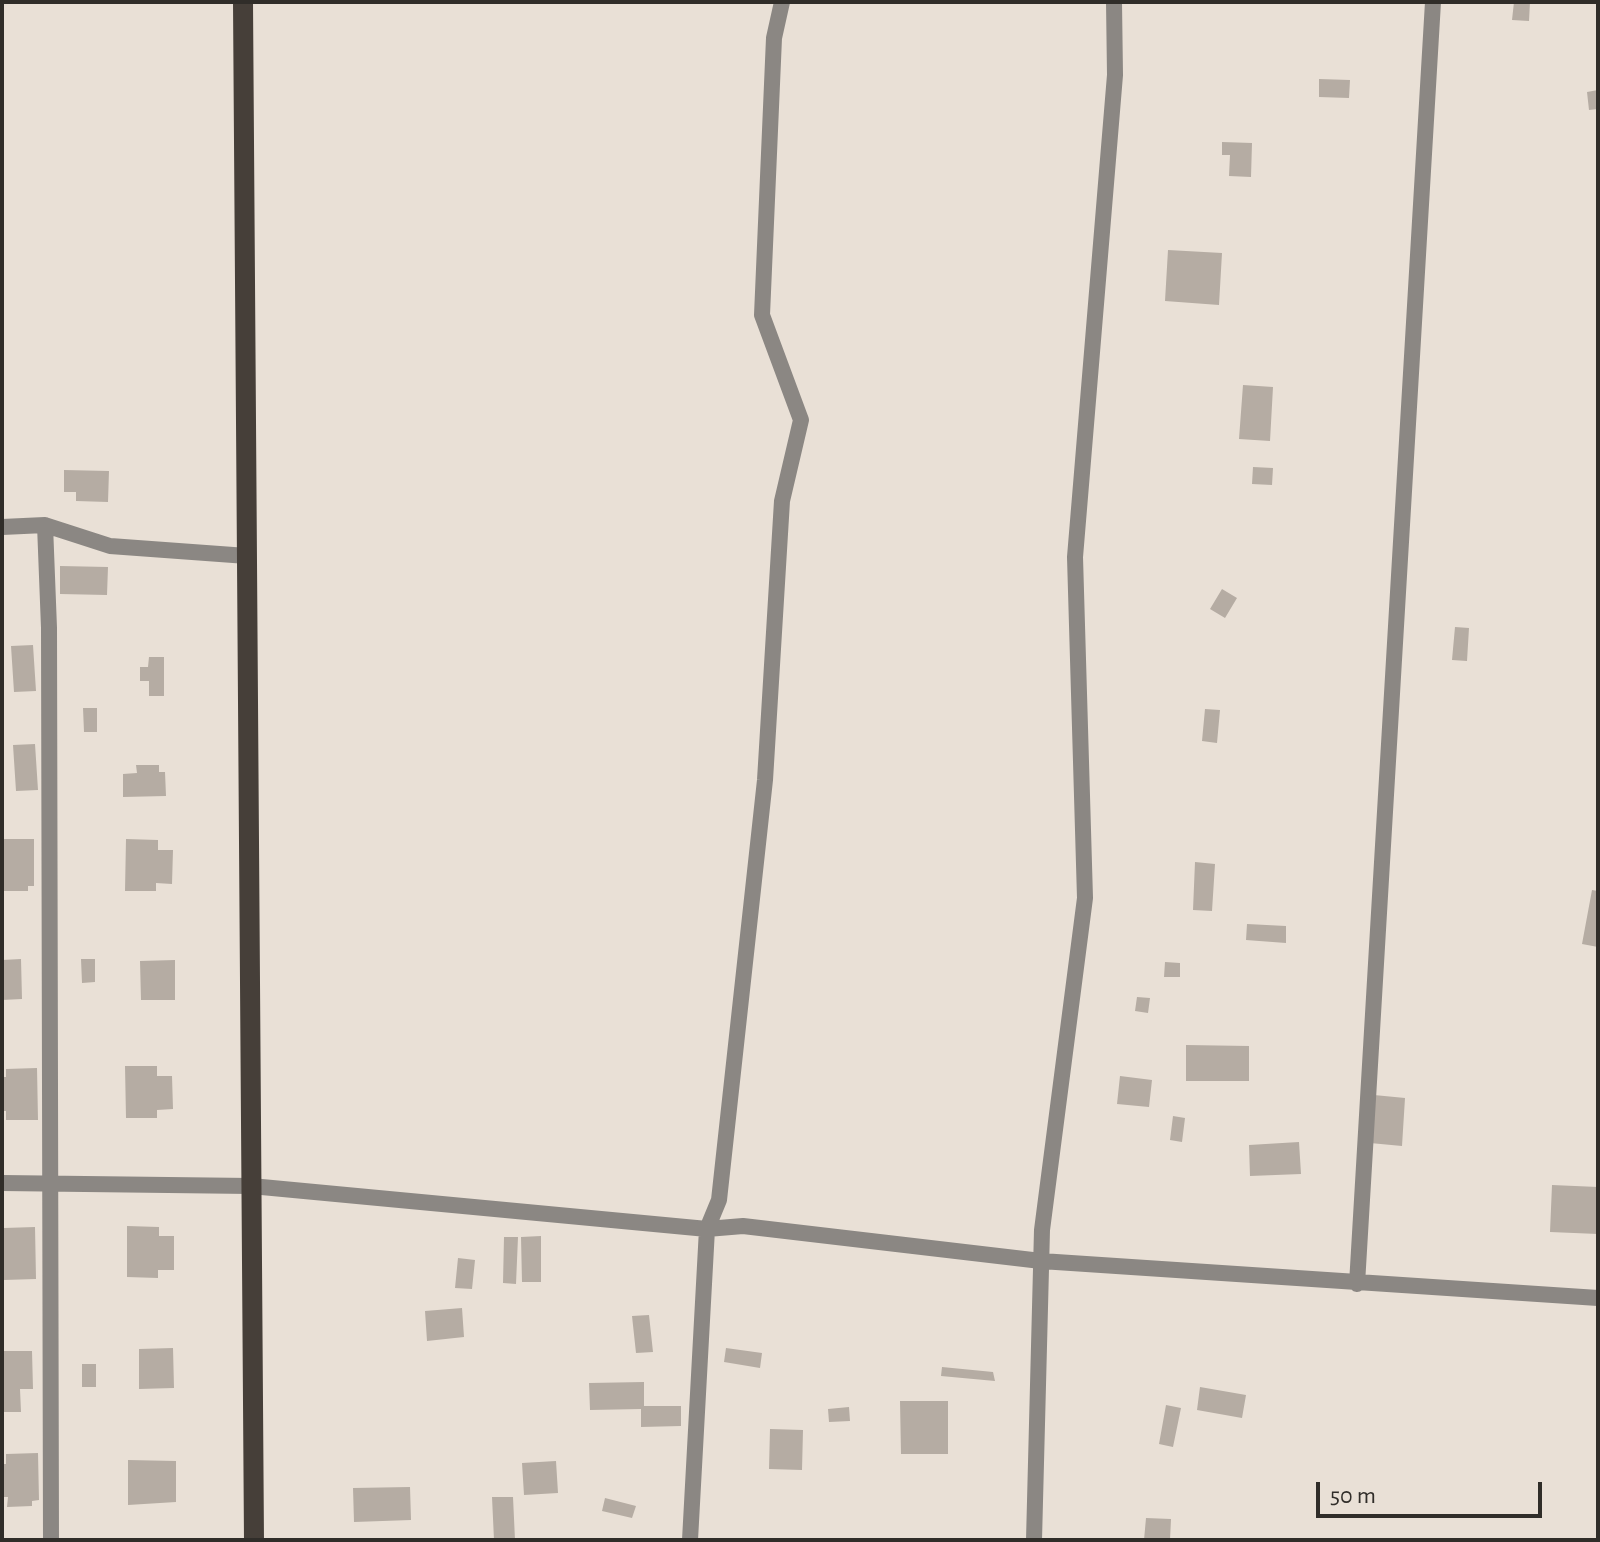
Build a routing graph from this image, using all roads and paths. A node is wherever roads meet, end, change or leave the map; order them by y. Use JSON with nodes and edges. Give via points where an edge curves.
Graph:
{"nodes":[{"id":1,"x":243,"y":2,"type":"edge"},
{"id":2,"x":782,"y":2,"type":"edge"},
{"id":3,"x":1114,"y":2,"type":"edge"},
{"id":4,"x":1433,"y":2,"type":"edge"},
{"id":5,"x":45,"y":525,"type":"junction"},
{"id":6,"x":2,"y":527,"type":"edge"},
{"id":7,"x":247,"y":556,"type":"junction"},
{"id":8,"x":2,"y":1183,"type":"edge"},
{"id":9,"x":49,"y":1183,"type":"junction"},
{"id":10,"x":251,"y":1186,"type":"junction"},
{"id":11,"x":707,"y":1229,"type":"junction"},
{"id":12,"x":1041,"y":1261,"type":"junction"},
{"id":13,"x":1357,"y":1284,"type":"junction"},
{"id":14,"x":1598,"y":1298,"type":"edge"},
{"id":15,"x":51,"y":1540,"type":"edge"},
{"id":16,"x":254,"y":1540,"type":"edge"},
{"id":17,"x":690,"y":1540,"type":"edge"},
{"id":18,"x":1034,"y":1540,"type":"edge"}],
"edges":[{"from":1,"to":7,"type":"main road"},
{"from":2,"to":11,"type":"street","via":[[774,38],[762,315],[801,420],[782,501],[763,795],[719,1200]]},
{"from":3,"to":12,"type":"street","via":[[1115,75],[1075,557],[1085,898]]},
{"from":4,"to":13,"type":"street"},
{"from":5,"to":6,"type":"street"},
{"from":5,"to":7,"type":"street","via":[[110,546]]},
{"from":5,"to":9,"type":"street"},
{"from":7,"to":10,"type":"main road"},
{"from":8,"to":9,"type":"street"},
{"from":9,"to":10,"type":"street"},
{"from":9,"to":15,"type":"street"},
{"from":10,"to":11,"type":"street"},
{"from":10,"to":16,"type":"main road"},
{"from":11,"to":12,"type":"street","via":[[743,1226]]},
{"from":11,"to":17,"type":"street"},
{"from":12,"to":13,"type":"street"},
{"from":12,"to":18,"type":"street"},
{"from":13,"to":14,"type":"street"}]}
